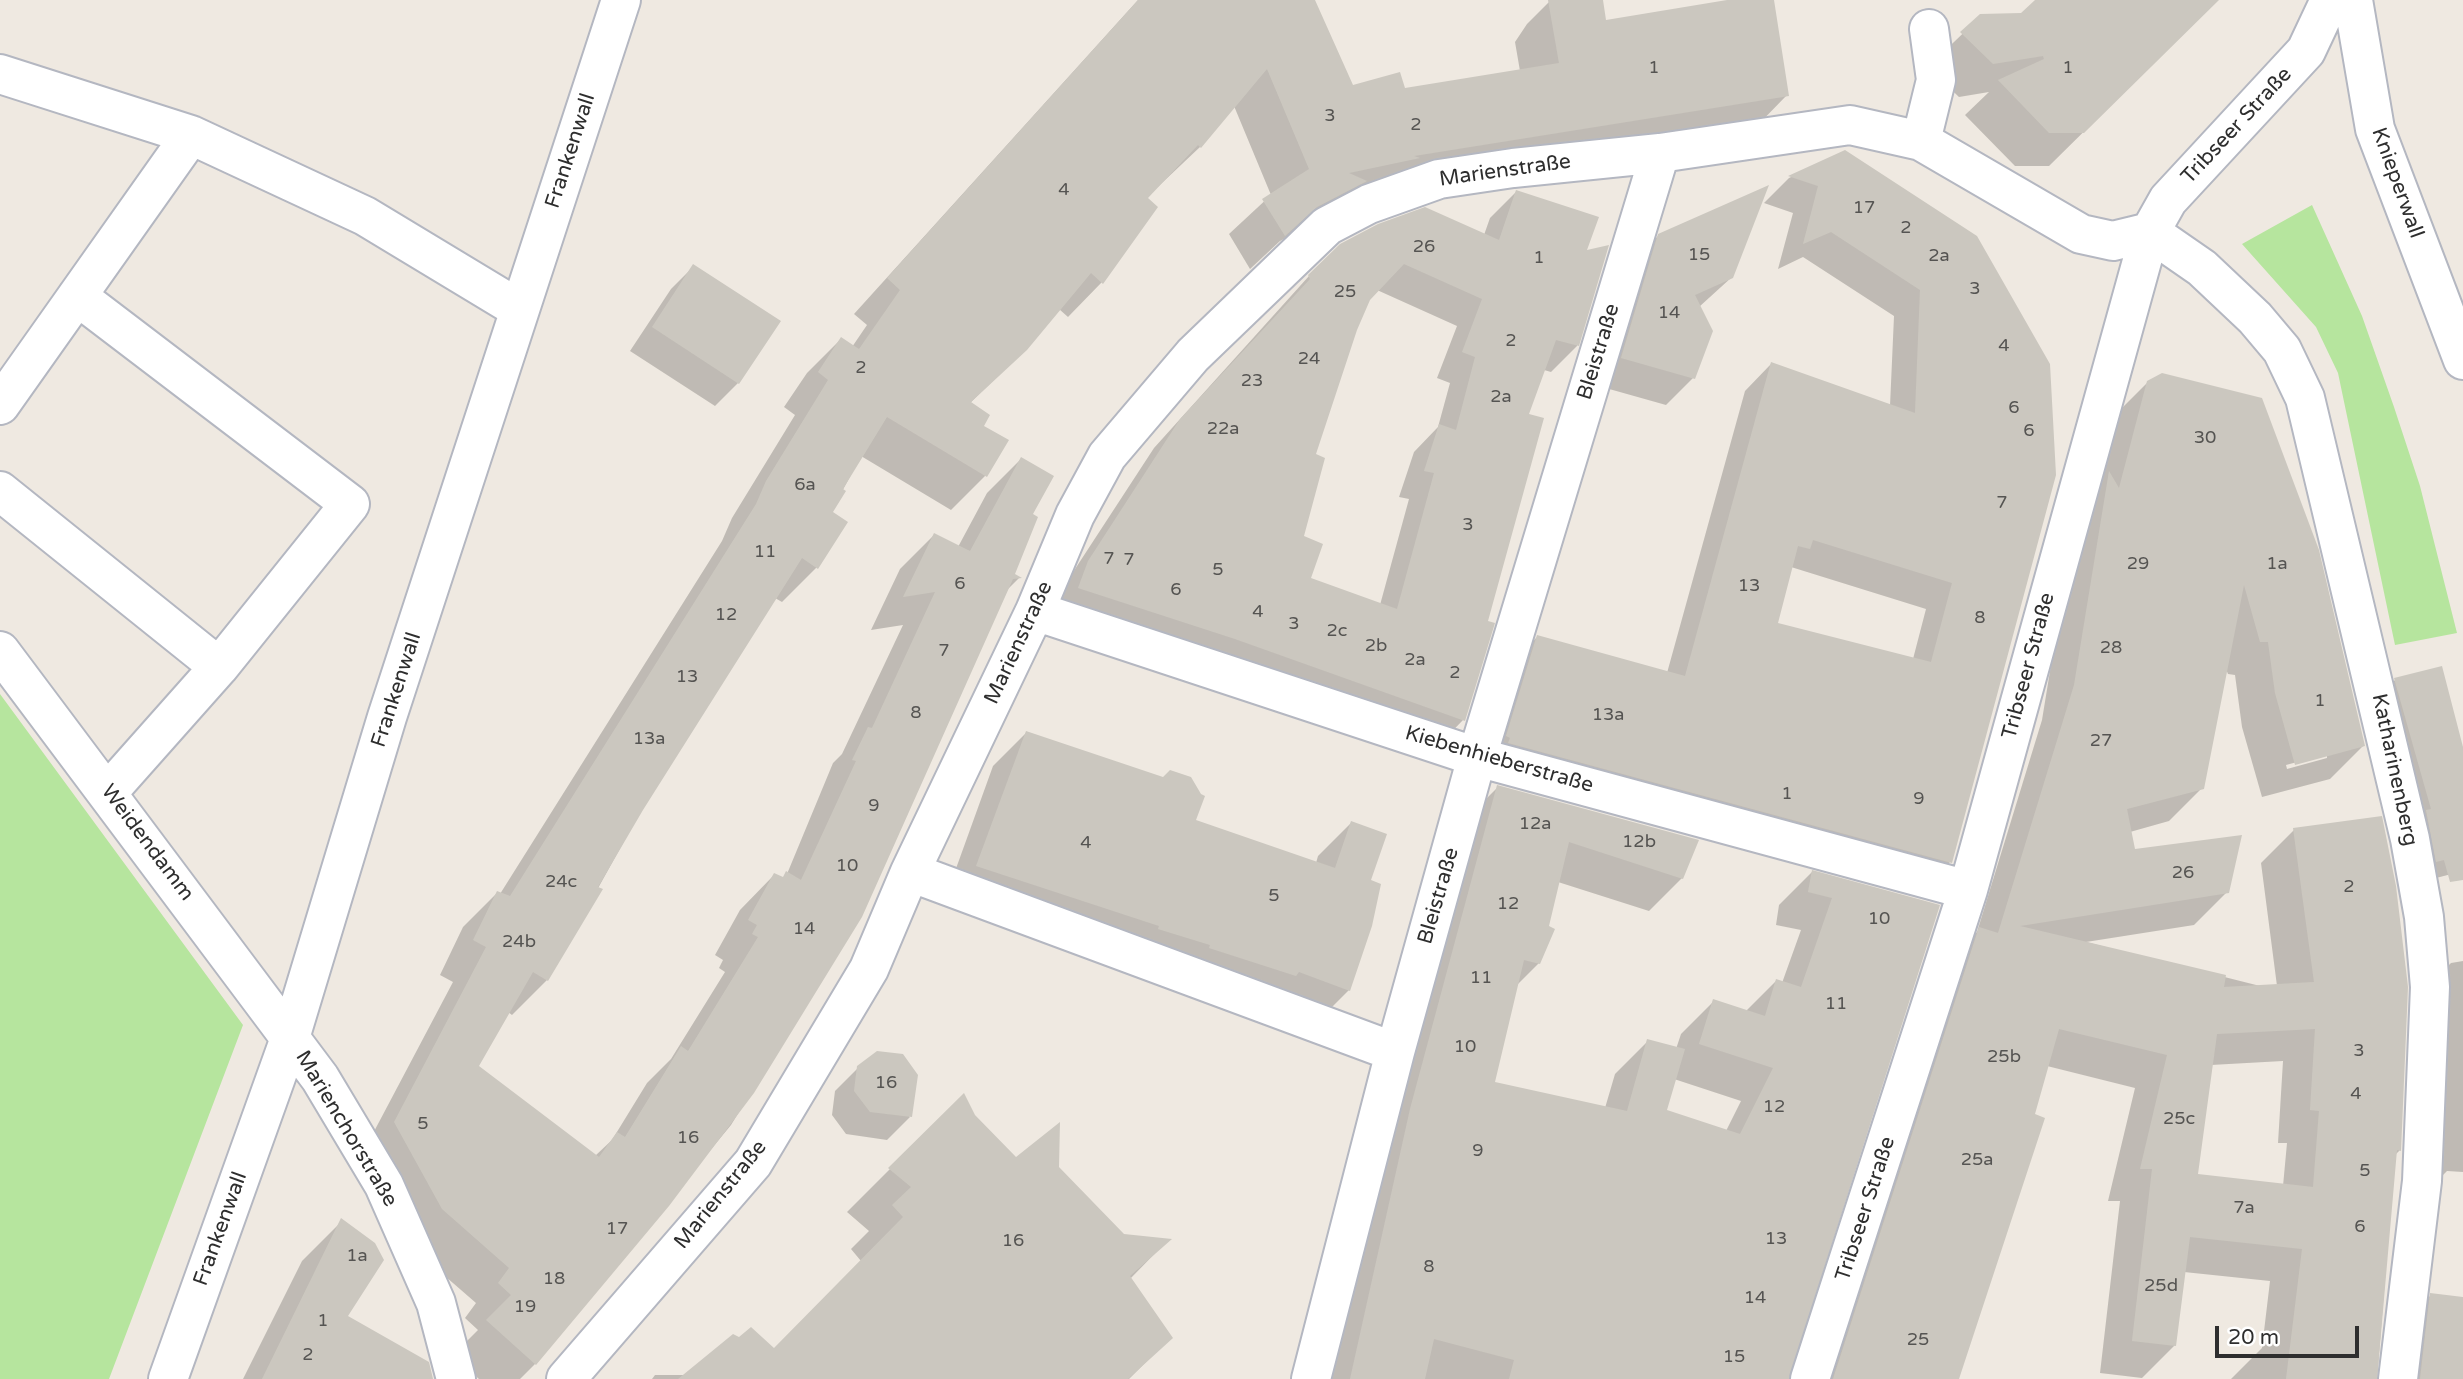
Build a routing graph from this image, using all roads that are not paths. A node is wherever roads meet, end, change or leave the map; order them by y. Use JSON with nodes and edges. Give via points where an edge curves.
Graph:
{"nodes":[{"id":1,"x":621,"y":0,"type":"edge"},
{"id":2,"x":2330,"y":0,"type":"edge"},
{"id":3,"x":2353,"y":0,"type":"edge"},
{"id":4,"x":1929,"y":29,"type":"dead end"},
{"id":5,"x":0,"y":74,"type":"edge"},
{"id":6,"x":191,"y":135,"type":"junction"},
{"id":7,"x":1921,"y":141,"type":"junction"},
{"id":8,"x":1660,"y":153,"type":"junction"},
{"id":9,"x":2150,"y":232,"type":"junction"},
{"id":10,"x":77,"y":296,"type":"junction"},
{"id":11,"x":519,"y":309,"type":"junction"},
{"id":12,"x":2463,"y":360,"type":"edge"},
{"id":13,"x":0,"y":405,"type":"edge"},
{"id":14,"x":0,"y":491,"type":"edge"},
{"id":15,"x":1035,"y":611,"type":"junction"},
{"id":16,"x":0,"y":651,"type":"edge"},
{"id":17,"x":219,"y":667,"type":"junction"},
{"id":18,"x":1477,"y":757,"type":"junction"},
{"id":19,"x":108,"y":792,"type":"junction"},
{"id":20,"x":910,"y":872,"type":"junction"},
{"id":21,"x":1968,"y":890,"type":"junction"},
{"id":22,"x":290,"y":1038,"type":"junction"},
{"id":23,"x":1395,"y":1052,"type":"junction"},
{"id":24,"x":168,"y":1379,"type":"edge"},
{"id":25,"x":456,"y":1379,"type":"edge"},
{"id":26,"x":566,"y":1379,"type":"edge"},
{"id":27,"x":1311,"y":1379,"type":"edge"},
{"id":28,"x":1810,"y":1379,"type":"edge"},
{"id":29,"x":2398,"y":1379,"type":"edge"}],
"edges":[{"from":1,"to":11,"type":"street","name":"Frankenwall"},
{"from":2,"to":9,"type":"street","name":"Tribseer Straße","via":[[2306,51],[2168,200]]},
{"from":3,"to":12,"type":"street","name":"Knieperwall","via":[[2375,129]]},
{"from":4,"to":7,"type":"street","via":[[1936,80]]},
{"from":5,"to":6,"type":"street"},
{"from":6,"to":10,"type":"street"},
{"from":6,"to":11,"type":"street","via":[[365,216]]},
{"from":7,"to":8,"type":"street","via":[[1850,125]]},
{"from":7,"to":9,"type":"street","via":[[2081,234],[2113,241]]},
{"from":8,"to":15,"type":"street","name":"Marienstraße","via":[[1439,179],[1369,204],[1327,226],[1193,355],[1107,456],[1075,515]]},
{"from":8,"to":18,"type":"street","name":"Bleistraße"},
{"from":9,"to":21,"type":"street","name":"Tribseer Straße"},
{"from":9,"to":29,"type":"street","name":"Katharinenberg","via":[[2202,268],[2255,318],[2282,350],[2305,398],[2410,839],[2430,987],[2422,1181]]},
{"from":10,"to":13,"type":"street"},
{"from":10,"to":17,"type":"street","via":[[350,504]]},
{"from":11,"to":22,"type":"street","name":"Frankenwall","via":[[387,717]]},
{"from":14,"to":17,"type":"street"},
{"from":15,"to":18,"type":"street","name":"Kiebenhieberstraße"},
{"from":15,"to":20,"type":"street","name":"Marienstraße"},
{"from":16,"to":19,"type":"street","name":"Weidendamm"},
{"from":17,"to":19,"type":"street"},
{"from":18,"to":21,"type":"street","name":"Kiebenhieberstraße"},
{"from":18,"to":23,"type":"street","name":"Bleistraße"},
{"from":19,"to":22,"type":"street","name":"Weidendamm"},
{"from":20,"to":23,"type":"street"},
{"from":20,"to":26,"type":"street","name":"Marienstraße","via":[[869,970],[753,1163]]},
{"from":21,"to":28,"type":"street","name":"Tribseer Straße"},
{"from":22,"to":24,"type":"street","name":"Frankenwall"},
{"from":22,"to":25,"type":"street","name":"Marienchorstraße","via":[[320,1078],[384,1185],[436,1303]]},
{"from":23,"to":27,"type":"street","name":"Bleistraße"}]}
